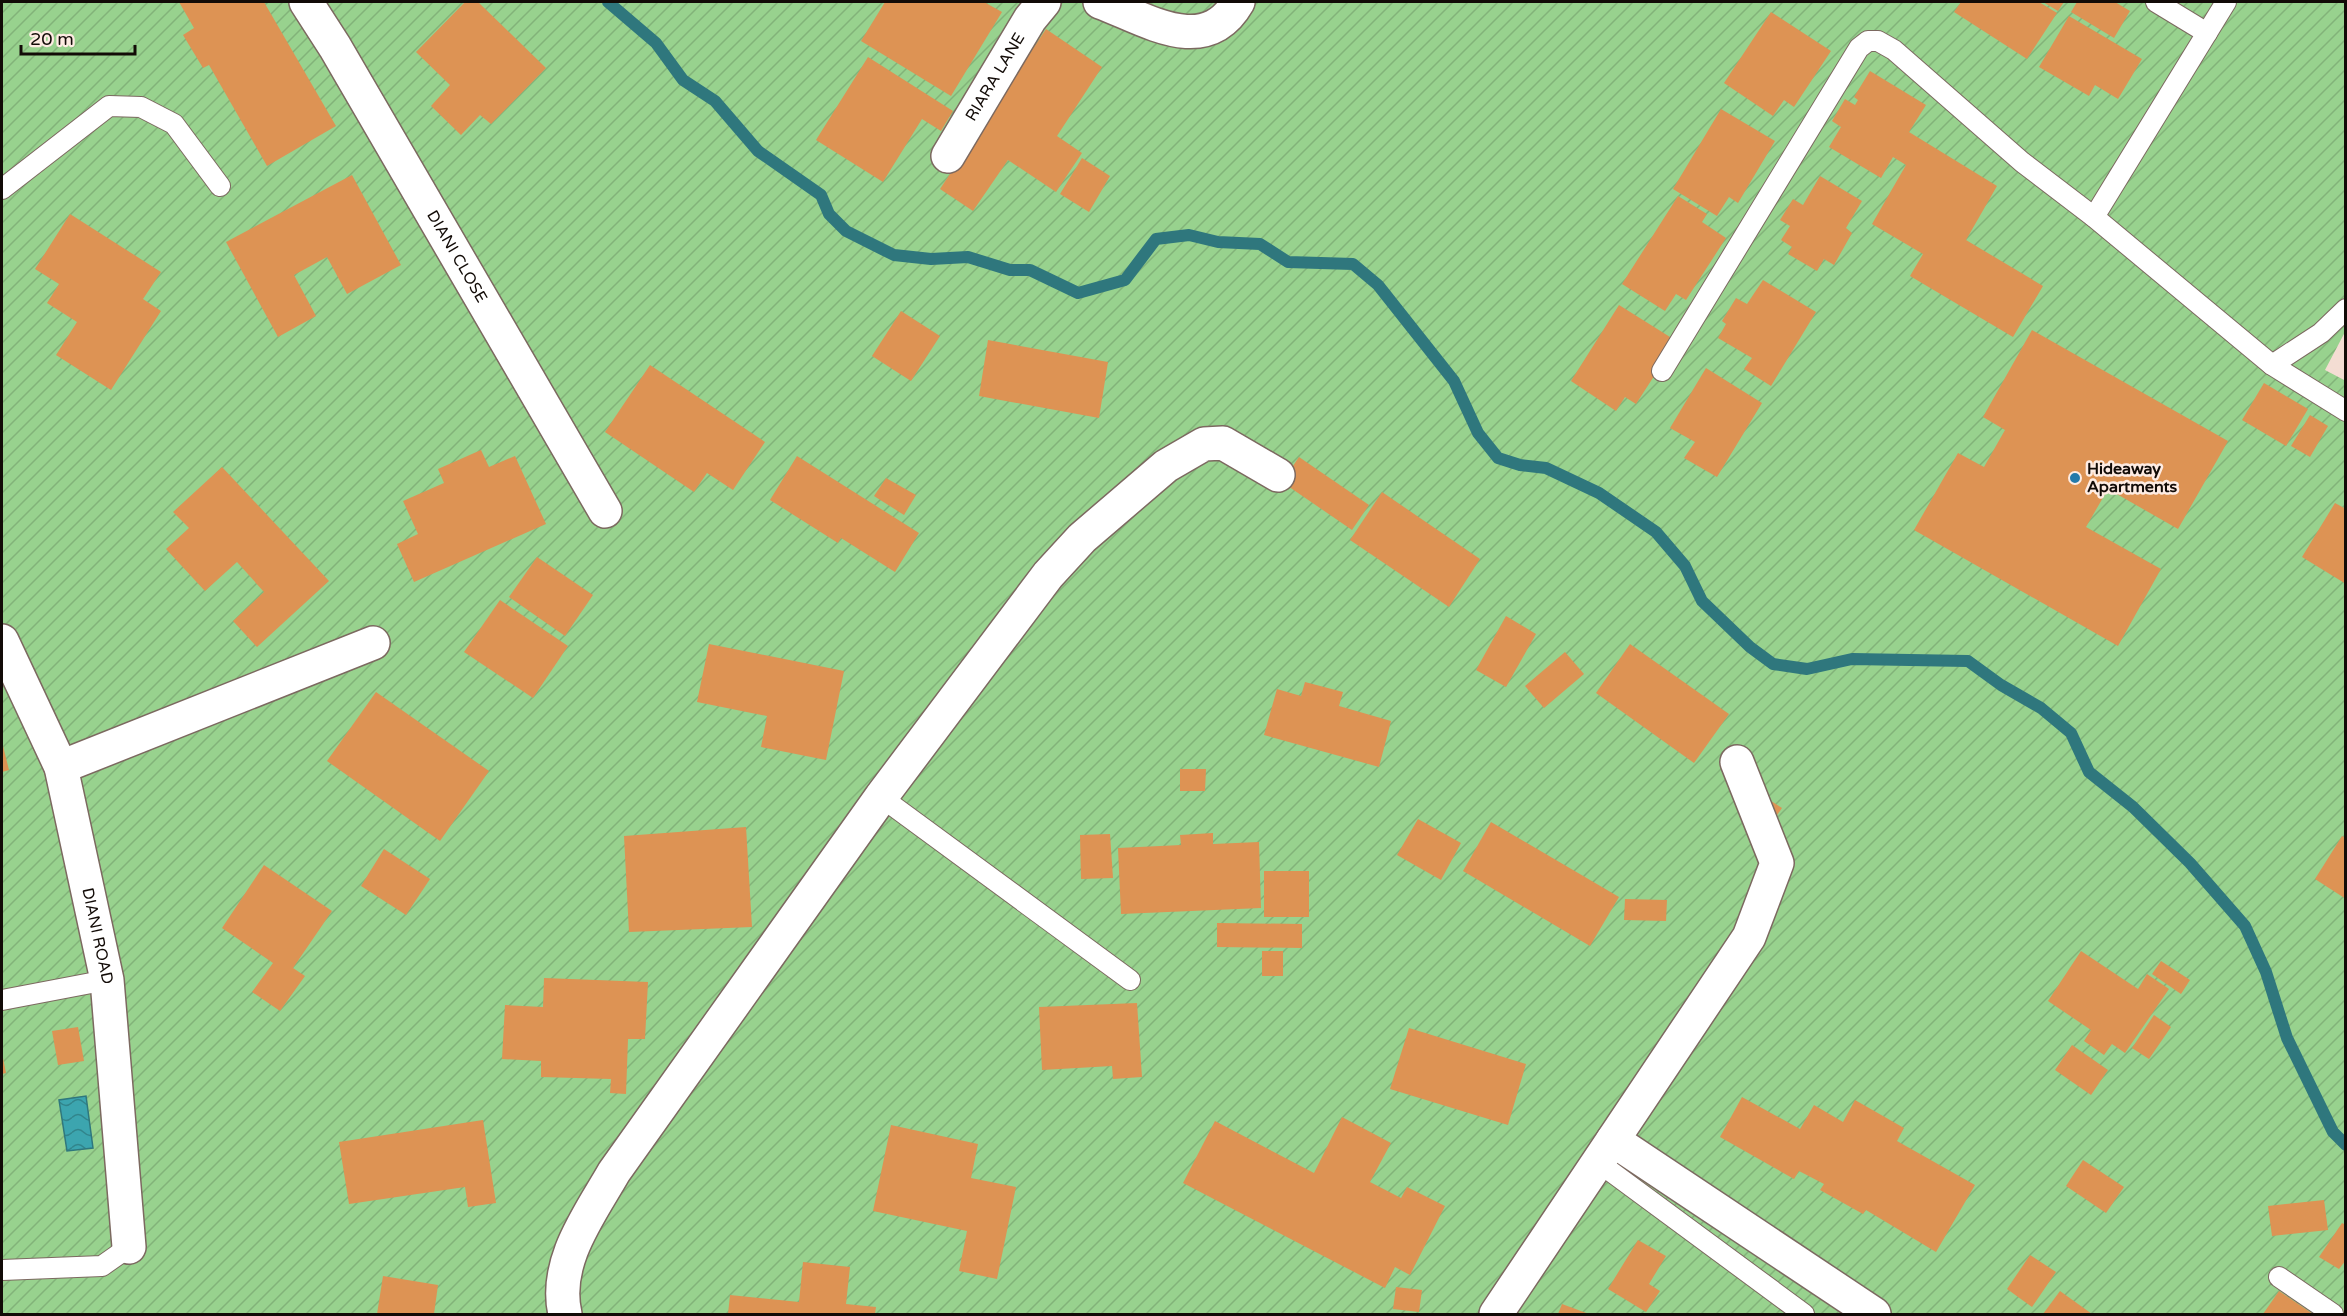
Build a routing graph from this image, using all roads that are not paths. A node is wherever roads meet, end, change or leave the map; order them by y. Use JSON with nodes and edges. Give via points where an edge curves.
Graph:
{"nodes":[{"id":1,"x":306,"y":2,"type":"edge"},
{"id":2,"x":1044,"y":2,"type":"edge"},
{"id":3,"x":1100,"y":2,"type":"edge"},
{"id":4,"x":1238,"y":2,"type":"edge"},
{"id":5,"x":2156,"y":2,"type":"edge"},
{"id":6,"x":2226,"y":2,"type":"edge"},
{"id":7,"x":2207,"y":33,"type":"junction"},
{"id":8,"x":948,"y":156,"type":"dead end"},
{"id":9,"x":220,"y":186,"type":"dead end"},
{"id":10,"x":2,"y":189,"type":"edge"},
{"id":11,"x":2094,"y":217,"type":"junction"},
{"id":12,"x":2346,"y":309,"type":"edge"},
{"id":13,"x":2272,"y":365,"type":"junction"},
{"id":14,"x":1662,"y":371,"type":"dead end"},
{"id":15,"x":2346,"y":411,"type":"edge"},
{"id":16,"x":1278,"y":475,"type":"dead end"},
{"id":17,"x":605,"y":511,"type":"dead end"},
{"id":18,"x":2,"y":641,"type":"edge"},
{"id":19,"x":373,"y":644,"type":"dead end"},
{"id":20,"x":1737,"y":762,"type":"dead end"},
{"id":21,"x":62,"y":767,"type":"junction"},
{"id":22,"x":881,"y":797,"type":"junction"},
{"id":23,"x":107,"y":980,"type":"junction"},
{"id":24,"x":1130,"y":980,"type":"dead end"},
{"id":25,"x":2,"y":1000,"type":"edge"},
{"id":26,"x":1606,"y":1151,"type":"junction"},
{"id":27,"x":129,"y":1247,"type":"joint"},
{"id":28,"x":2,"y":1270,"type":"edge"},
{"id":29,"x":2279,"y":1277,"type":"dead end"},
{"id":30,"x":565,"y":1314,"type":"edge"},
{"id":31,"x":1496,"y":1314,"type":"edge"},
{"id":32,"x":1803,"y":1314,"type":"edge"},
{"id":33,"x":1874,"y":1314,"type":"edge"},
{"id":34,"x":2333,"y":1314,"type":"edge"}],
"edges":[{"from":1,"to":17,"type":"street","name":"DIANI CLOSE"},
{"from":2,"to":8,"type":"street","name":"RIARA LANE"},
{"from":3,"to":4,"type":"street","via":[[1147,22],[1196,33],[1216,28]]},
{"from":5,"to":7,"type":"lane"},
{"from":6,"to":7,"type":"lane"},
{"from":7,"to":11,"type":"lane"},
{"from":9,"to":10,"type":"lane","via":[[174,124],[141,107],[109,106]]},
{"from":11,"to":13,"type":"lane"},
{"from":11,"to":14,"type":"lane","via":[[2022,162],[1894,50],[1878,41],[1868,41],[1853,58]]},
{"from":12,"to":13,"type":"lane","via":[[2321,333]]},
{"from":13,"to":15,"type":"lane"},
{"from":16,"to":22,"type":"street","via":[[1223,443],[1204,444],[1166,466],[1082,538],[1048,575]]},
{"from":18,"to":21,"type":"street","name":"DIANI ROAD"},
{"from":19,"to":21,"type":"street"},
{"from":20,"to":26,"type":"street","via":[[1776,863],[1749,937]]},
{"from":21,"to":23,"type":"street","name":"DIANI ROAD"},
{"from":22,"to":24,"type":"lane"},
{"from":22,"to":30,"type":"street","via":[[614,1172],[579,1229],[564,1286]]},
{"from":23,"to":25,"type":"lane"},
{"from":23,"to":27,"type":"street","name":"DIANI ROAD"},
{"from":26,"to":31,"type":"street"},
{"from":26,"to":32,"type":"lane"},
{"from":26,"to":33,"type":"street"},
{"from":27,"to":28,"type":"lane","via":[[102,1266]]},
{"from":29,"to":34,"type":"lane"}]}
